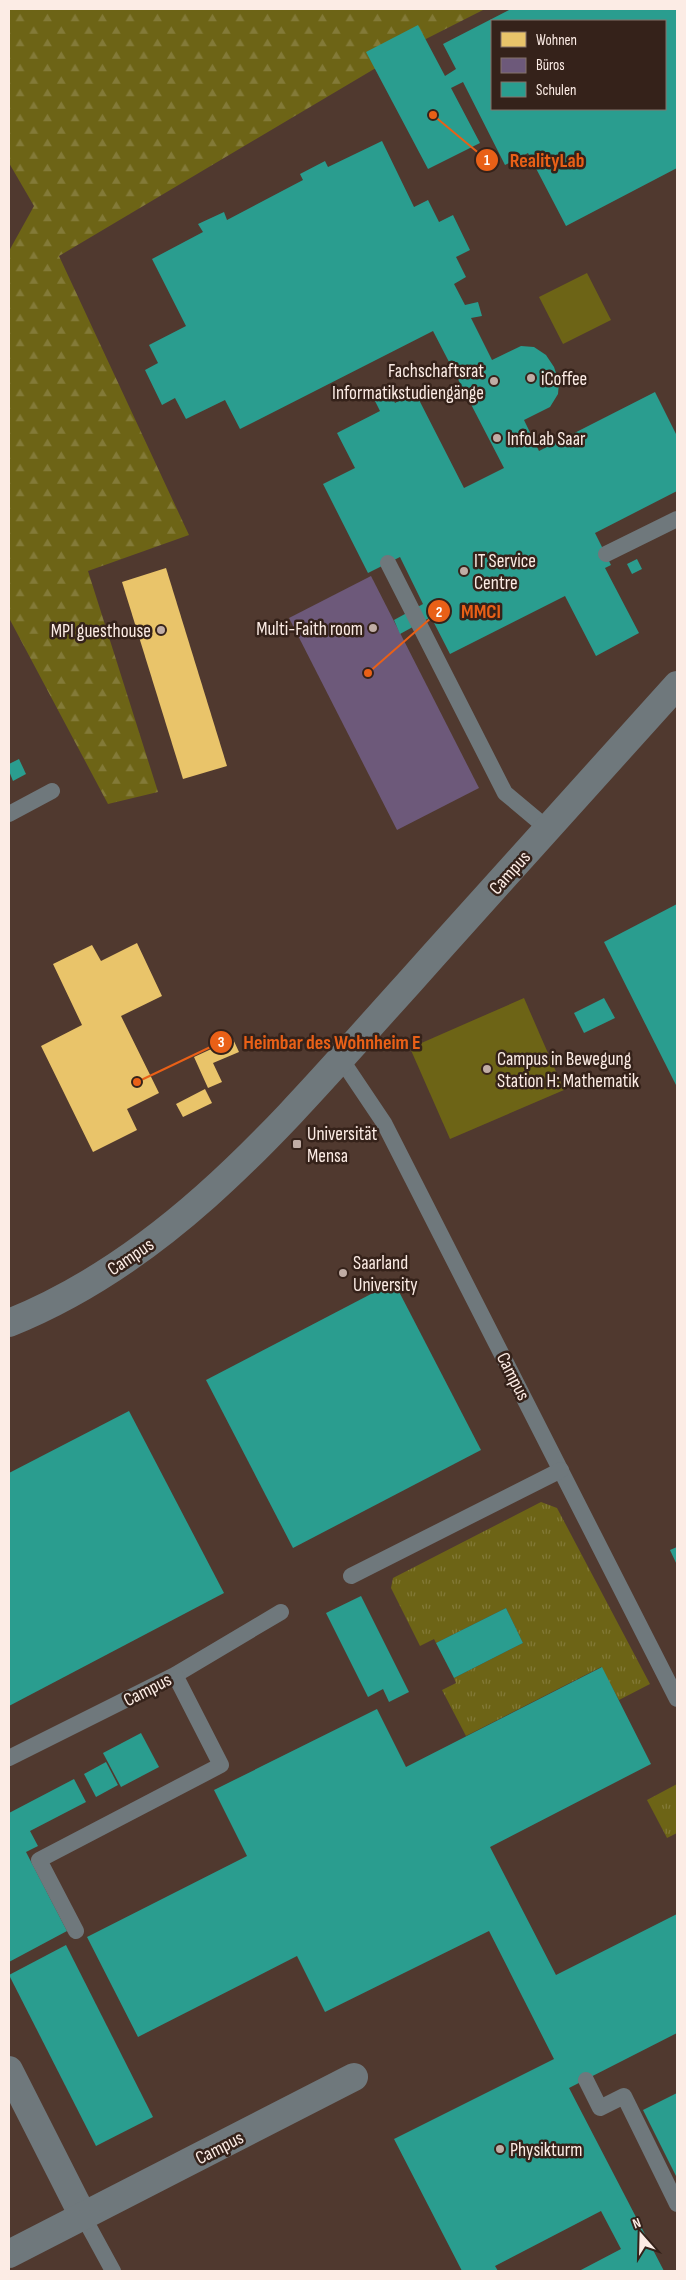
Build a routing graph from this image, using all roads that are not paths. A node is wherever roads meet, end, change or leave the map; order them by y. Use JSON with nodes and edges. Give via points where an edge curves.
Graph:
{"nodes":[{"id":1,"x":677,"y":519,"type":"edge"},
{"id":2,"x":606,"y":554,"type":"dead end"},
{"id":3,"x":388,"y":563,"type":"dead end"},
{"id":4,"x":677,"y":685,"type":"edge"},
{"id":5,"x":52,"y":791,"type":"dead end"},
{"id":6,"x":9,"y":814,"type":"edge"},
{"id":7,"x":548,"y":829,"type":"junction"},
{"id":8,"x":341,"y":1058,"type":"junction"},
{"id":9,"x":9,"y":1323,"type":"edge"},
{"id":10,"x":561,"y":1470,"type":"junction"},
{"id":11,"x":351,"y":1576,"type":"dead end"},
{"id":12,"x":281,"y":1612,"type":"dead end"},
{"id":13,"x":175,"y":1675,"type":"junction"},
{"id":14,"x":677,"y":1699,"type":"edge"},
{"id":15,"x":9,"y":1758,"type":"edge"},
{"id":16,"x":76,"y":1931,"type":"dead end"},
{"id":17,"x":9,"y":2070,"type":"edge"},
{"id":18,"x":354,"y":2077,"type":"dead end"},
{"id":19,"x":586,"y":2080,"type":"dead end"},
{"id":20,"x":677,"y":2204,"type":"edge"},
{"id":21,"x":83,"y":2216,"type":"junction"},
{"id":22,"x":9,"y":2254,"type":"edge"},
{"id":23,"x":113,"y":2271,"type":"edge"}],
"edges":[{"from":1,"to":2,"type":"lane"},
{"from":3,"to":7,"type":"lane","via":[[505,793]]},
{"from":4,"to":7,"type":"street","name":"Campus"},
{"from":5,"to":6,"type":"lane"},
{"from":7,"to":8,"type":"street","name":"Campus"},
{"from":8,"to":9,"type":"street","name":"Campus","via":[[250,1155],[172,1227],[119,1266]]},
{"from":8,"to":10,"type":"lane","name":"Campus","via":[[377,1110]]},
{"from":10,"to":11,"type":"lane"},
{"from":10,"to":14,"type":"lane","name":"Campus"},
{"from":12,"to":13,"type":"lane","name":"Campus"},
{"from":13,"to":15,"type":"lane","name":"Campus"},
{"from":13,"to":16,"type":"lane","via":[[221,1765],[39,1860]]},
{"from":17,"to":21,"type":"street"},
{"from":18,"to":21,"type":"street","name":"Campus"},
{"from":19,"to":20,"type":"lane","via":[[600,2108],[624,2096]]},
{"from":21,"to":22,"type":"street","name":"Campus"},
{"from":21,"to":23,"type":"lane"}]}
